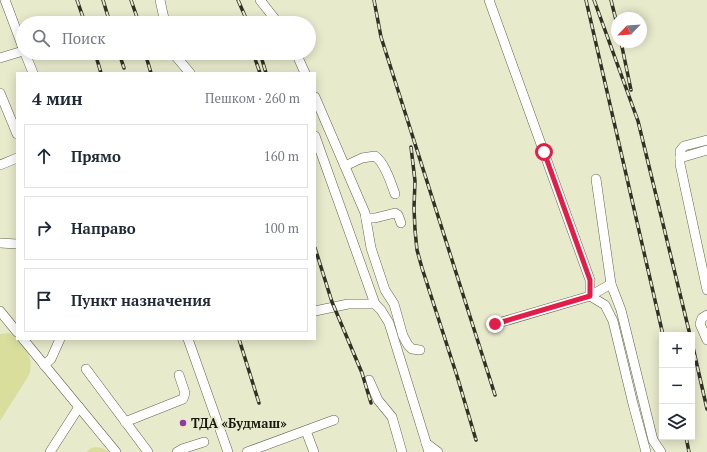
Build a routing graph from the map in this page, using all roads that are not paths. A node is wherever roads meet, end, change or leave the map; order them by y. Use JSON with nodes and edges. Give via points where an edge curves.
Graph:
{"nodes":[{"id":1,"x":5,"y":0,"type":"edge"},
{"id":2,"x":160,"y":0,"type":"edge"},
{"id":3,"x":260,"y":0,"type":"edge"},
{"id":4,"x":489,"y":0,"type":"edge"},
{"id":5,"x":163,"y":16,"type":"edge"},
{"id":6,"x":273,"y":16,"type":"edge"},
{"id":7,"x":16,"y":30,"type":"edge"},
{"id":8,"x":16,"y":53,"type":"edge"},
{"id":9,"x":0,"y":58,"type":"edge"},
{"id":10,"x":28,"y":60,"type":"edge"},
{"id":11,"x":179,"y":60,"type":"edge"},
{"id":12,"x":299,"y":60,"type":"edge"},
{"id":13,"x":33,"y":72,"type":"edge"},
{"id":14,"x":189,"y":72,"type":"edge"},
{"id":15,"x":305,"y":72,"type":"edge"},
{"id":16,"x":0,"y":93,"type":"edge"},
{"id":17,"x":316,"y":99,"type":"edge"},
{"id":18,"x":16,"y":132,"type":"edge"},
{"id":19,"x":316,"y":139,"type":"edge"},
{"id":20,"x":707,"y":140,"type":"edge"},
{"id":21,"x":707,"y":150,"type":"edge"},
{"id":22,"x":16,"y":158,"type":"edge"},
{"id":23,"x":680,"y":158,"type":"junction"},
{"id":24,"x":0,"y":165,"type":"edge"},
{"id":25,"x":345,"y":166,"type":"junction"},
{"id":26,"x":596,"y":179,"type":"dead end"},
{"id":27,"x":395,"y":194,"type":"dead end"},
{"id":28,"x":366,"y":218,"type":"junction"},
{"id":29,"x":401,"y":223,"type":"dead end"},
{"id":30,"x":0,"y":243,"type":"edge"},
{"id":31,"x":16,"y":244,"type":"edge"},
{"id":32,"x":611,"y":284,"type":"junction"},
{"id":33,"x":707,"y":290,"type":"edge"},
{"id":34,"x":590,"y":296,"type":"junction"},
{"id":35,"x":375,"y":304,"type":"junction"},
{"id":36,"x":0,"y":311,"type":"edge"},
{"id":37,"x":316,"y":311,"type":"edge"},
{"id":38,"x":707,"y":315,"type":"edge"},
{"id":39,"x":495,"y":324,"type":"dead end"},
{"id":40,"x":16,"y":331,"type":"edge"},
{"id":41,"x":24,"y":340,"type":"edge"},
{"id":42,"x":60,"y":340,"type":"edge"},
{"id":43,"x":188,"y":340,"type":"edge"},
{"id":44,"x":707,"y":340,"type":"edge"},
{"id":45,"x":420,"y":350,"type":"dead end"},
{"id":46,"x":44,"y":365,"type":"junction"},
{"id":47,"x":86,"y":369,"type":"dead end"},
{"id":48,"x":178,"y":375,"type":"dead end"},
{"id":49,"x":369,"y":380,"type":"dead end"},
{"id":50,"x":79,"y":407,"type":"junction"},
{"id":51,"x":334,"y":420,"type":"dead end"},
{"id":52,"x":125,"y":422,"type":"junction"},
{"id":53,"x":306,"y":431,"type":"junction"},
{"id":54,"x":204,"y":442,"type":"dead end"},
{"id":55,"x":426,"y":443,"type":"junction"},
{"id":56,"x":50,"y":452,"type":"edge"},
{"id":57,"x":116,"y":452,"type":"edge"},
{"id":58,"x":148,"y":452,"type":"edge"},
{"id":59,"x":177,"y":452,"type":"edge"},
{"id":60,"x":228,"y":452,"type":"edge"},
{"id":61,"x":247,"y":452,"type":"edge"},
{"id":62,"x":314,"y":452,"type":"edge"},
{"id":63,"x":402,"y":452,"type":"edge"},
{"id":64,"x":429,"y":452,"type":"edge"},
{"id":65,"x":438,"y":452,"type":"edge"},
{"id":66,"x":646,"y":452,"type":"edge"},
{"id":67,"x":661,"y":452,"type":"edge"}],
"edges":[{"from":1,"to":7,"type":"street"},
{"from":2,"to":5,"type":"street"},
{"from":3,"to":6,"type":"street"},
{"from":4,"to":34,"type":"street","via":[[590,280]]},
{"from":8,"to":9,"type":"street"},
{"from":10,"to":13,"type":"street"},
{"from":11,"to":14,"type":"street"},
{"from":12,"to":15,"type":"street"},
{"from":16,"to":18,"type":"street"},
{"from":17,"to":25,"type":"street"},
{"from":19,"to":35,"type":"street"},
{"from":20,"to":23,"type":"street","via":[[684,146],[680,151]]},
{"from":21,"to":23,"type":"street"},
{"from":22,"to":24,"type":"street"},
{"from":23,"to":33,"type":"street","via":[[680,169]]},
{"from":25,"to":27,"type":"street","via":[[362,158],[375,156],[379,159]]},
{"from":25,"to":28,"type":"street"},
{"from":26,"to":32,"type":"street"},
{"from":28,"to":29,"type":"street","via":[[395,213]]},
{"from":28,"to":45,"type":"street","via":[[371,248],[385,290],[394,304],[402,336],[408,346]]},
{"from":30,"to":31,"type":"street"},
{"from":32,"to":34,"type":"street"},
{"from":32,"to":67,"type":"street","via":[[621,310],[653,440]]},
{"from":34,"to":39,"type":"street"},
{"from":34,"to":66,"type":"street","via":[[605,305],[612,321]]},
{"from":35,"to":37,"type":"street","via":[[348,304]]},
{"from":35,"to":55,"type":"street","via":[[389,323]]},
{"from":36,"to":40,"type":"street"},
{"from":38,"to":44,"type":"street","via":[[702,318],[700,324]]},
{"from":41,"to":46,"type":"street"},
{"from":42,"to":46,"type":"street","via":[[51,359]]},
{"from":43,"to":60,"type":"street"},
{"from":46,"to":50,"type":"street"},
{"from":47,"to":52,"type":"street"},
{"from":48,"to":52,"type":"street","via":[[185,394],[183,399]]},
{"from":49,"to":63,"type":"street","via":[[378,400],[392,417]]},
{"from":50,"to":56,"type":"street"},
{"from":50,"to":57,"type":"street"},
{"from":51,"to":53,"type":"street"},
{"from":52,"to":58,"type":"street"},
{"from":53,"to":61,"type":"street"},
{"from":53,"to":62,"type":"street"},
{"from":54,"to":59,"type":"street"},
{"from":55,"to":64,"type":"street"},
{"from":55,"to":65,"type":"street"}]}
